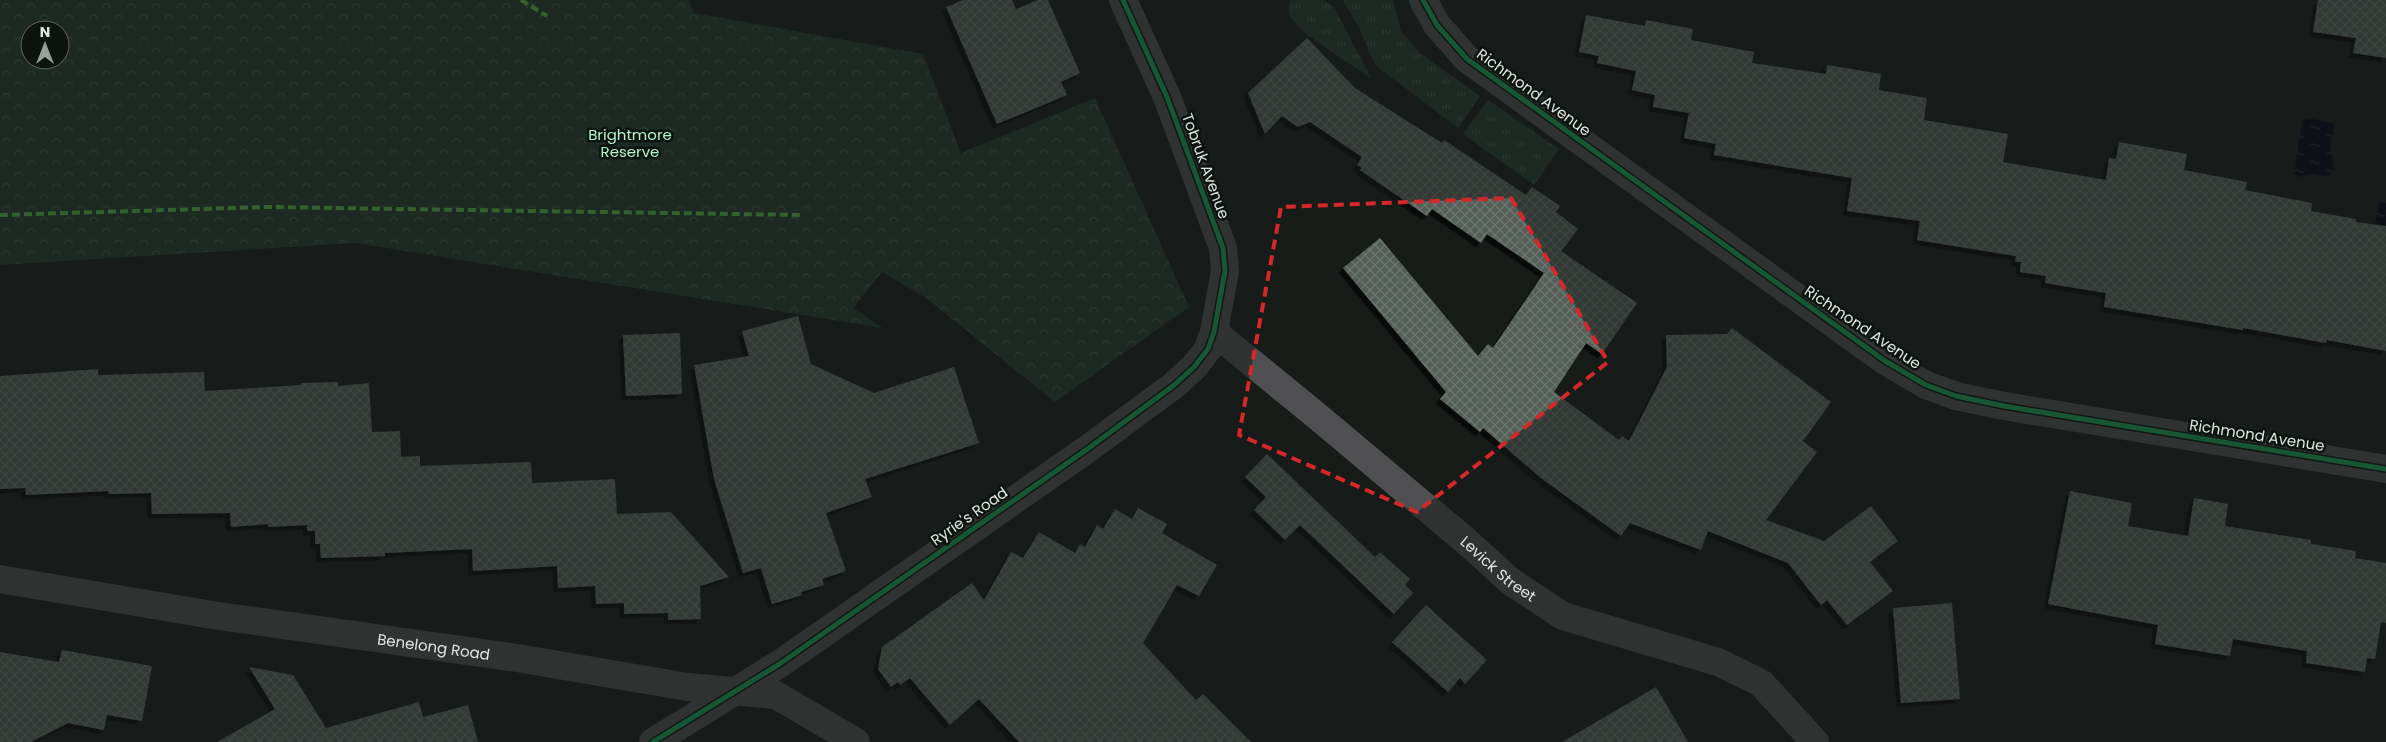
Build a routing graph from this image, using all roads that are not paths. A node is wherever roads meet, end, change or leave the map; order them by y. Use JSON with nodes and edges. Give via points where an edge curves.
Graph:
{"nodes":[{"id":1,"x":1122,"y":0,"type":"edge"},
{"id":2,"x":1423,"y":0,"type":"edge"},
{"id":3,"x":1211,"y":341,"type":"junction"},
{"id":4,"x":2386,"y":469,"type":"edge"},
{"id":5,"x":0,"y":579,"type":"edge"},
{"id":6,"x":735,"y":691,"type":"junction"},
{"id":7,"x":653,"y":742,"type":"edge"},
{"id":8,"x":856,"y":742,"type":"edge"},
{"id":9,"x":1815,"y":742,"type":"edge"}],
"edges":[{"from":1,"to":3,"type":"street","name":"Tobruk Avenue","via":[[1167,97],[1223,248],[1225,271]]},
{"from":2,"to":4,"type":"street","name":"Richmond Avenue","via":[[1437,25],[1467,59],[1886,361],[1926,385],[1956,396],[2004,406]]},
{"from":3,"to":6,"type":"street","name":"Ryrie's Road","via":[[1194,367],[1174,386],[781,663]]},
{"from":3,"to":9,"type":"street","name":"Levick Street","via":[[1332,428],[1510,581],[1564,616],[1718,662],[1761,683]]},
{"from":5,"to":6,"type":"street","name":"Benelong Road","via":[[212,615],[517,658],[688,687]]},
{"from":6,"to":7,"type":"street","name":"Ryrie's Road"},
{"from":6,"to":8,"type":"street","name":"Benelong Road","via":[[776,695]]}]}
